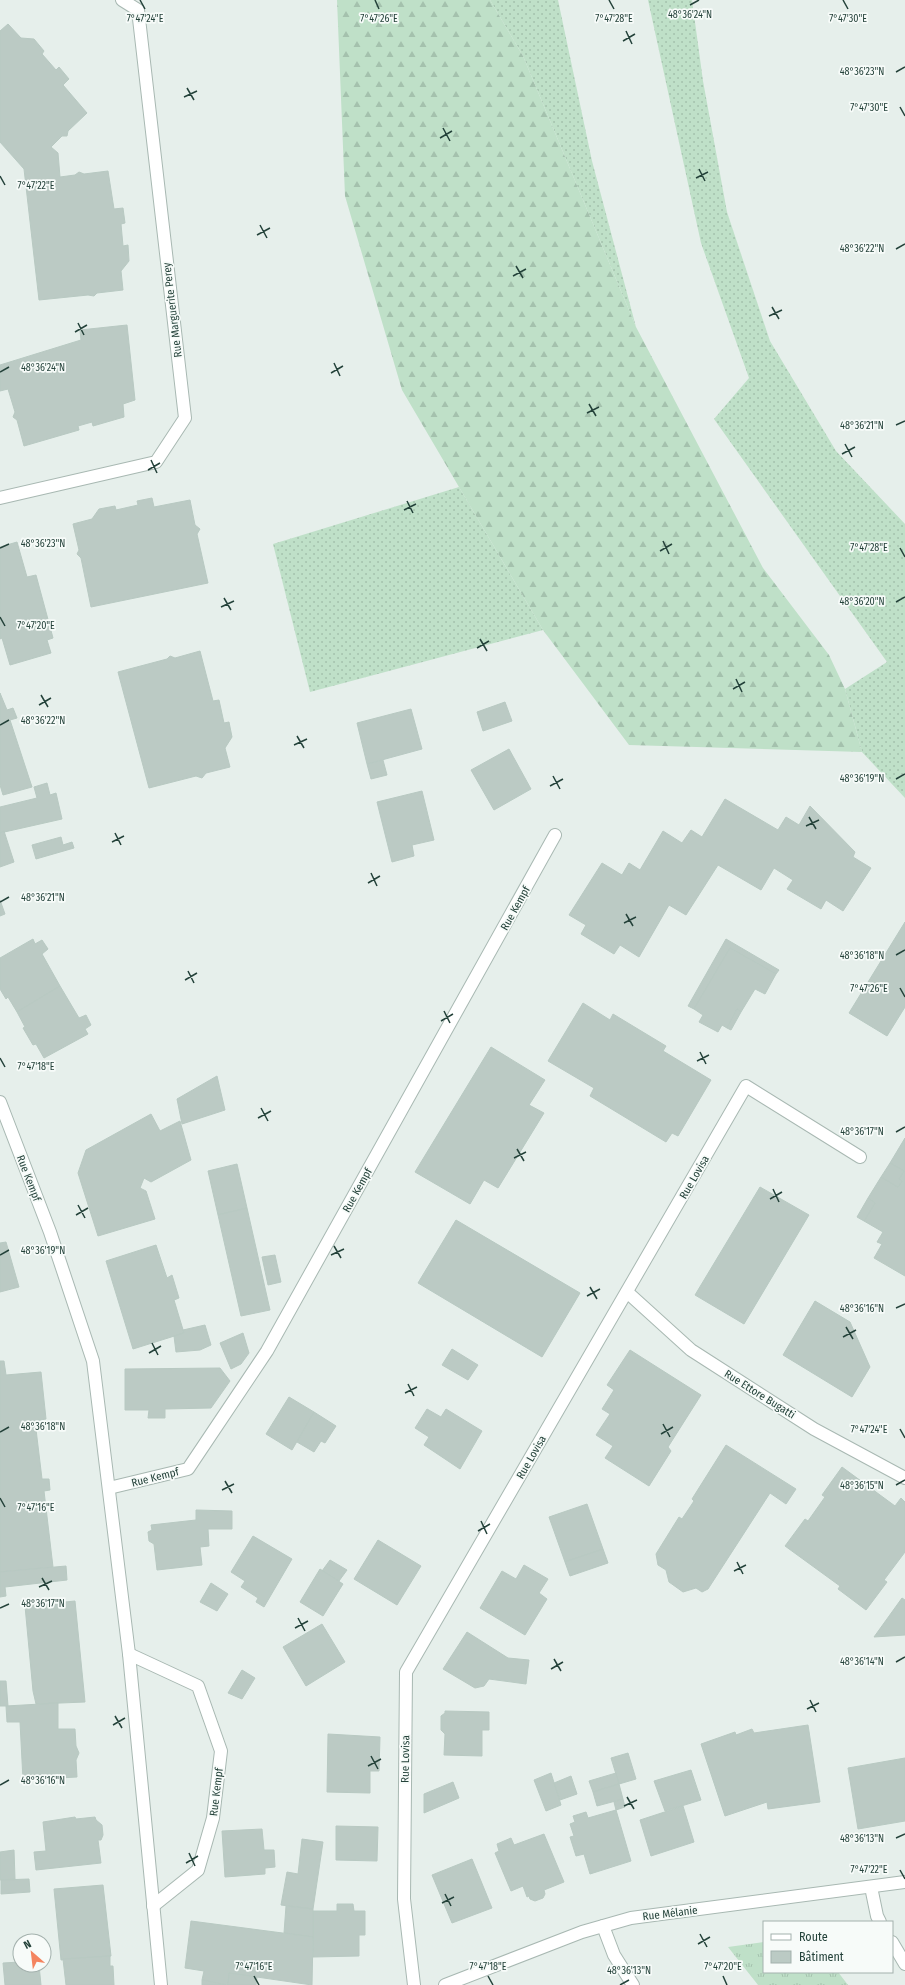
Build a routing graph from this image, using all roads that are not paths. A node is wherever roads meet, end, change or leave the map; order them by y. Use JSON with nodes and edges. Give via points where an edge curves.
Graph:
{"nodes":[{"id":1,"x":122,"y":0,"type":"edge"},
{"id":2,"x":0,"y":498,"type":"edge"},
{"id":3,"x":555,"y":835,"type":"dead end"},
{"id":4,"x":0,"y":1102,"type":"edge"},
{"id":5,"x":860,"y":1157,"type":"dead end"},
{"id":6,"x":627,"y":1292,"type":"junction"},
{"id":7,"x":905,"y":1478,"type":"edge"},
{"id":8,"x":109,"y":1488,"type":"junction"},
{"id":9,"x":129,"y":1654,"type":"junction"},
{"id":10,"x":905,"y":1882,"type":"edge"},
{"id":11,"x":871,"y":1887,"type":"junction"},
{"id":12,"x":154,"y":1906,"type":"junction"},
{"id":13,"x":880,"y":1921,"type":"edge"},
{"id":14,"x":603,"y":1926,"type":"junction"},
{"id":15,"x":893,"y":1944,"type":"edge"},
{"id":16,"x":905,"y":1964,"type":"edge"},
{"id":17,"x":161,"y":1985,"type":"edge"},
{"id":18,"x":414,"y":1985,"type":"edge"},
{"id":19,"x":445,"y":1985,"type":"edge"},
{"id":20,"x":633,"y":1985,"type":"edge"}],
"edges":[{"from":1,"to":2,"type":"street","name":"Rue Marguerite Perey","via":[[138,10],[185,418],[156,462]]},
{"from":3,"to":8,"type":"street","name":"Rue Kempf","via":[[267,1351],[188,1469]]},
{"from":4,"to":8,"type":"street","name":"Rue Kempf","via":[[50,1232],[93,1361]]},
{"from":5,"to":6,"type":"street","name":"Rue Lovisa","via":[[746,1086]]},
{"from":6,"to":7,"type":"street","name":"Rue Ettore Bugatti","via":[[691,1350],[814,1429]]},
{"from":6,"to":18,"type":"street","name":"Rue Lovisa","via":[[406,1672],[404,1899]]},
{"from":8,"to":9,"type":"street","name":"Rue Kempf"},
{"from":9,"to":12,"type":"street","name":"Rue Kempf"},
{"from":9,"to":12,"type":"street","name":"Rue Kempf","via":[[198,1686],[221,1751],[213,1818],[198,1870]]},
{"from":10,"to":11,"type":"street","name":"Rue Mélanie"},
{"from":11,"to":13,"type":"street"},
{"from":11,"to":14,"type":"street","name":"Rue Mélanie","via":[[631,1918]]},
{"from":12,"to":17,"type":"street","name":"Rue Kempf"},
{"from":14,"to":19,"type":"street","name":"Rue Mélanie"},
{"from":14,"to":20,"type":"street","via":[[614,1956]]},
{"from":15,"to":16,"type":"street"}]}
